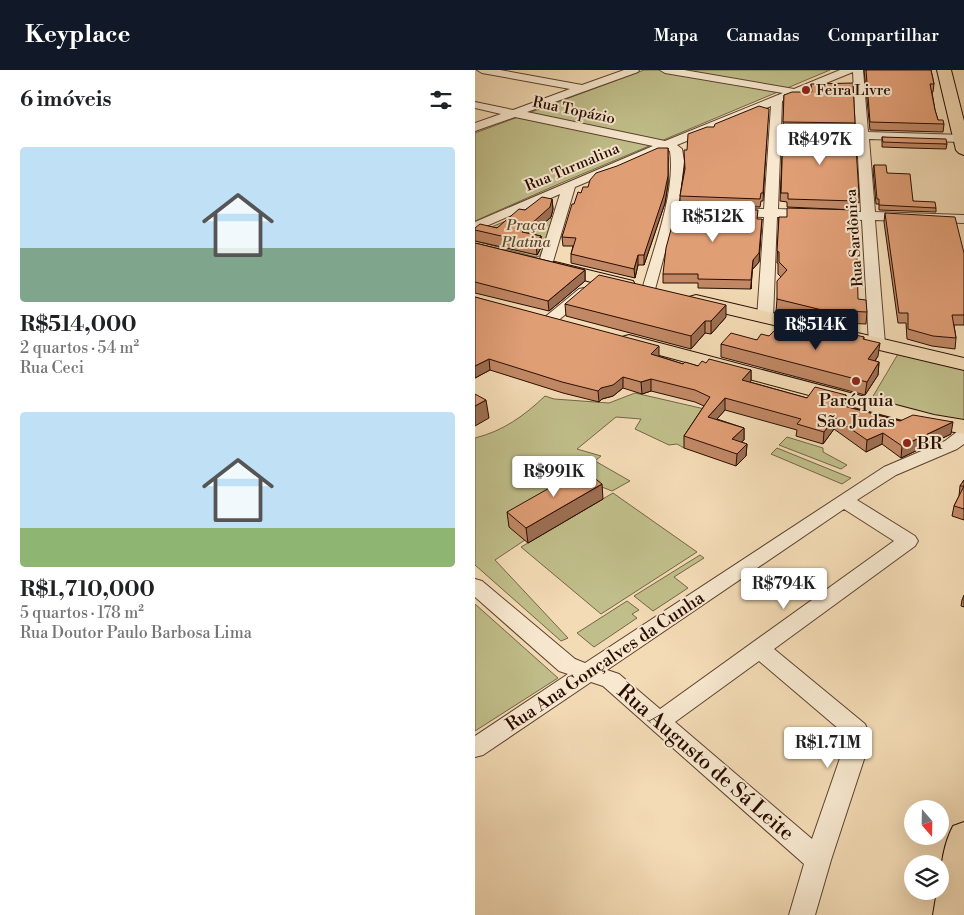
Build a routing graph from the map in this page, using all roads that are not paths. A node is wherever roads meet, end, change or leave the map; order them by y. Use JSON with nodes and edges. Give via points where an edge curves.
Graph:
{"nodes":[{"id":1,"x":482,"y":70,"type":"edge"},
{"id":2,"x":634,"y":70,"type":"edge"},
{"id":3,"x":665,"y":70,"type":"edge"},
{"id":4,"x":849,"y":70,"type":"edge"},
{"id":5,"x":858,"y":70,"type":"edge"},
{"id":6,"x":944,"y":70,"type":"edge"},
{"id":7,"x":584,"y":88,"type":"junction"},
{"id":8,"x":795,"y":92,"type":"junction"},
{"id":9,"x":777,"y":99,"type":"junction"},
{"id":10,"x":475,"y":105,"type":"edge"},
{"id":11,"x":515,"y":113,"type":"junction"},
{"id":12,"x":475,"y":127,"type":"edge"},
{"id":13,"x":841,"y":135,"type":"edge"},
{"id":14,"x":862,"y":135,"type":"junction"},
{"id":15,"x":962,"y":144,"type":"edge"},
{"id":16,"x":666,"y":145,"type":"junction"},
{"id":17,"x":569,"y":186,"type":"junction"},
{"id":18,"x":720,"y":212,"type":"edge"},
{"id":19,"x":771,"y":213,"type":"junction"},
{"id":20,"x":869,"y":216,"type":"junction"},
{"id":21,"x":964,"y":219,"type":"edge"},
{"id":22,"x":475,"y":227,"type":"edge"},
{"id":23,"x":536,"y":263,"type":"joint"},
{"id":24,"x":600,"y":278,"type":"junction"},
{"id":25,"x":649,"y":290,"type":"junction"},
{"id":26,"x":530,"y":315,"type":"edge"},
{"id":27,"x":765,"y":318,"type":"junction"},
{"id":28,"x":560,"y":322,"type":"joint"},
{"id":29,"x":607,"y":335,"type":"edge"},
{"id":30,"x":877,"y":344,"type":"junction"},
{"id":31,"x":964,"y":364,"type":"edge"},
{"id":32,"x":964,"y":427,"type":"edge"},
{"id":33,"x":964,"y":435,"type":"edge"},
{"id":34,"x":844,"y":500,"type":"junction"},
{"id":35,"x":475,"y":586,"type":"edge"},
{"id":36,"x":760,"y":650,"type":"junction"},
{"id":37,"x":589,"y":673,"type":"junction"},
{"id":38,"x":660,"y":721,"type":"junction"},
{"id":39,"x":475,"y":748,"type":"edge"},
{"id":40,"x":964,"y":836,"type":"edge"},
{"id":41,"x":818,"y":860,"type":"junction"},
{"id":42,"x":802,"y":915,"type":"edge"},
{"id":43,"x":950,"y":915,"type":"edge"}],
"edges":[{"from":1,"to":7,"type":"street"},
{"from":2,"to":7,"type":"street"},
{"from":3,"to":8,"type":"street"},
{"from":4,"to":8,"type":"street","name":"Rua Turmalina"},
{"from":5,"to":14,"type":"street","name":"Rua Sardônica"},
{"from":6,"to":15,"type":"main road"},
{"from":7,"to":11,"type":"street"},
{"from":8,"to":9,"type":"street","name":"Rua Turmalina"},
{"from":9,"to":16,"type":"street","name":"Rua Turmalina"},
{"from":9,"to":19,"type":"street","via":[[780,134]]},
{"from":10,"to":11,"type":"street","name":"Rua Topázio"},
{"from":11,"to":12,"type":"street"},
{"from":11,"to":16,"type":"street","name":"Rua Topázio"},
{"from":13,"to":14,"type":"street"},
{"from":14,"to":15,"type":"street"},
{"from":14,"to":20,"type":"street","name":"Rua Sardônica"},
{"from":16,"to":17,"type":"street","name":"Rua Turmalina"},
{"from":16,"to":25,"type":"street","via":[[676,150],[679,158],[677,210]]},
{"from":17,"to":22,"type":"street","name":"Rua Turmalina"},
{"from":17,"to":23,"type":"street"},
{"from":18,"to":19,"type":"street"},
{"from":19,"to":20,"type":"street"},
{"from":19,"to":27,"type":"street"},
{"from":20,"to":21,"type":"street"},
{"from":20,"to":30,"type":"street","name":"Rua Sardônica"},
{"from":23,"to":24,"type":"main road"},
{"from":24,"to":25,"type":"main road"},
{"from":24,"to":28,"type":"street"},
{"from":25,"to":27,"type":"main road"},
{"from":26,"to":28,"type":"main road"},
{"from":27,"to":30,"type":"main road"},
{"from":29,"to":32,"type":"main road","via":[[933,422]]},
{"from":30,"to":31,"type":"main road"},
{"from":33,"to":34,"type":"street","name":"Rua Ana Gonçalves da Cunha","via":[[951,445],[890,471]]},
{"from":34,"to":36,"type":"street","via":[[908,541]]},
{"from":34,"to":37,"type":"street","name":"Rua Ana Gonçalves da Cunha"},
{"from":35,"to":37,"type":"street","name":"Rua Augusto de Sá Leite","via":[[567,665]]},
{"from":36,"to":38,"type":"street"},
{"from":36,"to":41,"type":"street","via":[[857,730],[859,738]]},
{"from":37,"to":38,"type":"street","name":"Rua Augusto de Sá Leite","via":[[611,680]]},
{"from":37,"to":39,"type":"street","name":"Rua Ana Gonçalves da Cunha"},
{"from":38,"to":41,"type":"street","name":"Rua Augusto de Sá Leite"},
{"from":40,"to":43,"type":"main road"},
{"from":41,"to":42,"type":"street"}]}
